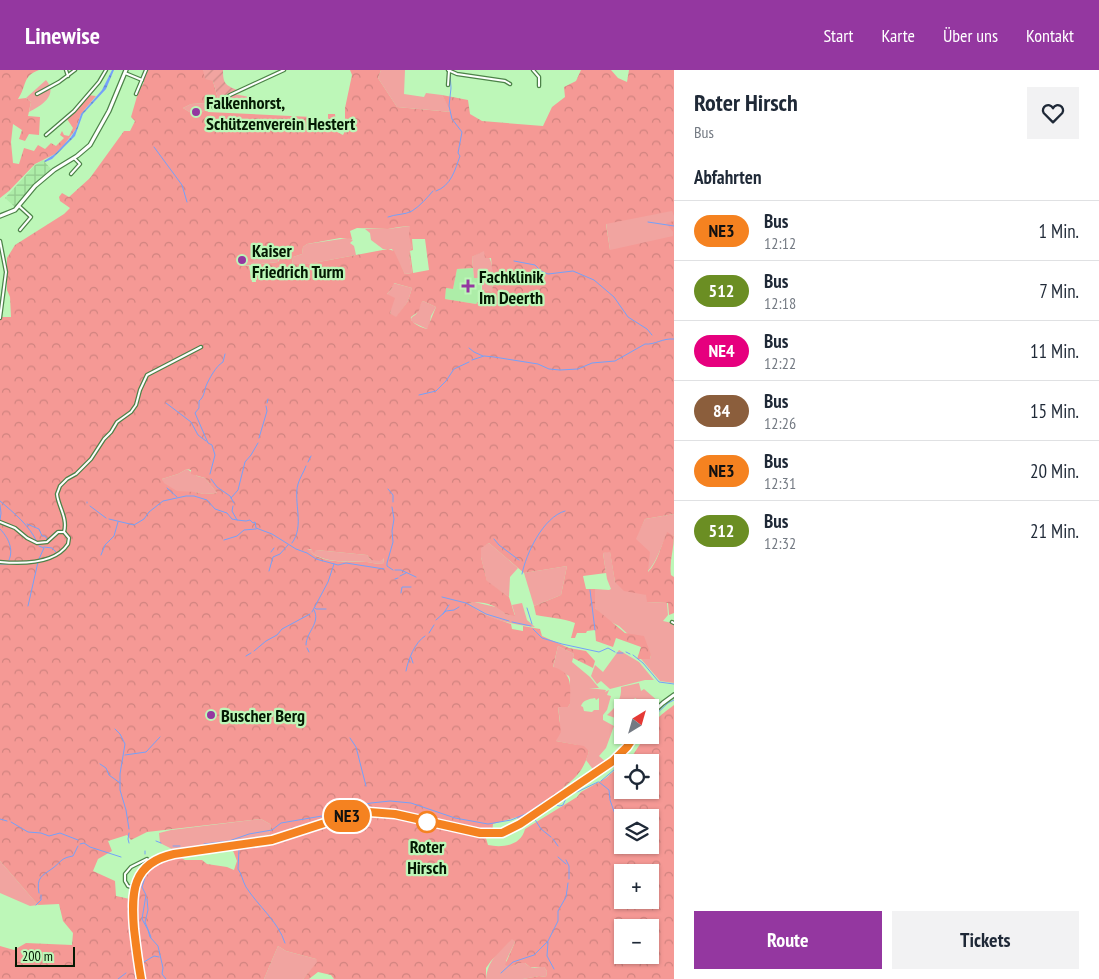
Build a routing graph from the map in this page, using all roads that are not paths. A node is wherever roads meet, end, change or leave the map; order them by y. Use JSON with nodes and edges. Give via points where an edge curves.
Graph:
{"nodes":[{"id":1,"x":66,"y":70,"type":"edge"},
{"id":2,"x":75,"y":70,"type":"edge"},
{"id":3,"x":106,"y":70,"type":"edge"},
{"id":4,"x":146,"y":70,"type":"edge"},
{"id":5,"x":284,"y":70,"type":"edge"},
{"id":6,"x":448,"y":70,"type":"edge"},
{"id":7,"x":533,"y":70,"type":"edge"},
{"id":8,"x":126,"y":72,"type":"edge"},
{"id":9,"x":68,"y":76,"type":"junction"},
{"id":10,"x":142,"y":80,"type":"junction"},
{"id":11,"x":510,"y":84,"type":"dead end"},
{"id":12,"x":448,"y":85,"type":"dead end"},
{"id":13,"x":539,"y":86,"type":"dead end"},
{"id":14,"x":37,"y":94,"type":"dead end"},
{"id":15,"x":136,"y":94,"type":"dead end"},
{"id":16,"x":213,"y":107,"type":"dead end"},
{"id":17,"x":46,"y":135,"type":"dead end"},
{"id":18,"x":74,"y":158,"type":"junction"},
{"id":19,"x":71,"y":174,"type":"dead end"},
{"id":20,"x":19,"y":206,"type":"junction"},
{"id":21,"x":0,"y":216,"type":"edge"},
{"id":22,"x":20,"y":230,"type":"dead end"},
{"id":23,"x":0,"y":241,"type":"edge"},
{"id":24,"x":0,"y":318,"type":"edge"},
{"id":25,"x":201,"y":347,"type":"dead end"},
{"id":26,"x":0,"y":522,"type":"edge"},
{"id":27,"x":64,"y":532,"type":"junction"},
{"id":28,"x":0,"y":562,"type":"edge"},
{"id":29,"x":674,"y":695,"type":"edge"},
{"id":30,"x":659,"y":707,"type":"edge"},
{"id":31,"x":628,"y":744,"type":"edge"},
{"id":32,"x":147,"y":859,"type":"dead end"},
{"id":33,"x":134,"y":888,"type":"junction"},
{"id":34,"x":141,"y":979,"type":"edge"}],
"edges":[{"from":1,"to":9,"type":"street"},
{"from":2,"to":9,"type":"street"},
{"from":3,"to":17,"type":"street","via":[[67,119]]},
{"from":4,"to":10,"type":"street"},
{"from":5,"to":16,"type":"street","via":[[230,95]]},
{"from":6,"to":11,"type":"street"},
{"from":6,"to":12,"type":"street"},
{"from":7,"to":13,"type":"street","via":[[539,77]]},
{"from":8,"to":10,"type":"street"},
{"from":8,"to":18,"type":"main road","via":[[92,142]]},
{"from":9,"to":14,"type":"street"},
{"from":10,"to":15,"type":"street"},
{"from":18,"to":19,"type":"street","via":[[80,164]]},
{"from":18,"to":20,"type":"main road","via":[[44,178]]},
{"from":20,"to":21,"type":"main road"},
{"from":20,"to":22,"type":"street","via":[[31,217]]},
{"from":23,"to":24,"type":"street","via":[[6,272]]},
{"from":25,"to":27,"type":"street","via":[[147,376],[131,412],[117,422],[86,464],[60,486],[57,494],[66,528]]},
{"from":26,"to":27,"type":"street","via":[[15,528],[37,544]]},
{"from":27,"to":28,"type":"street","via":[[69,538],[68,544],[55,556],[40,561]]},
{"from":29,"to":30,"type":"main road"},
{"from":31,"to":33,"type":"main road","via":[[617,758],[510,830],[489,834],[395,814],[354,814],[272,840],[167,855],[149,864]]},
{"from":32,"to":33,"type":"street","via":[[131,866],[125,874],[128,886]]},
{"from":33,"to":34,"type":"main road","via":[[132,908]]}]}
